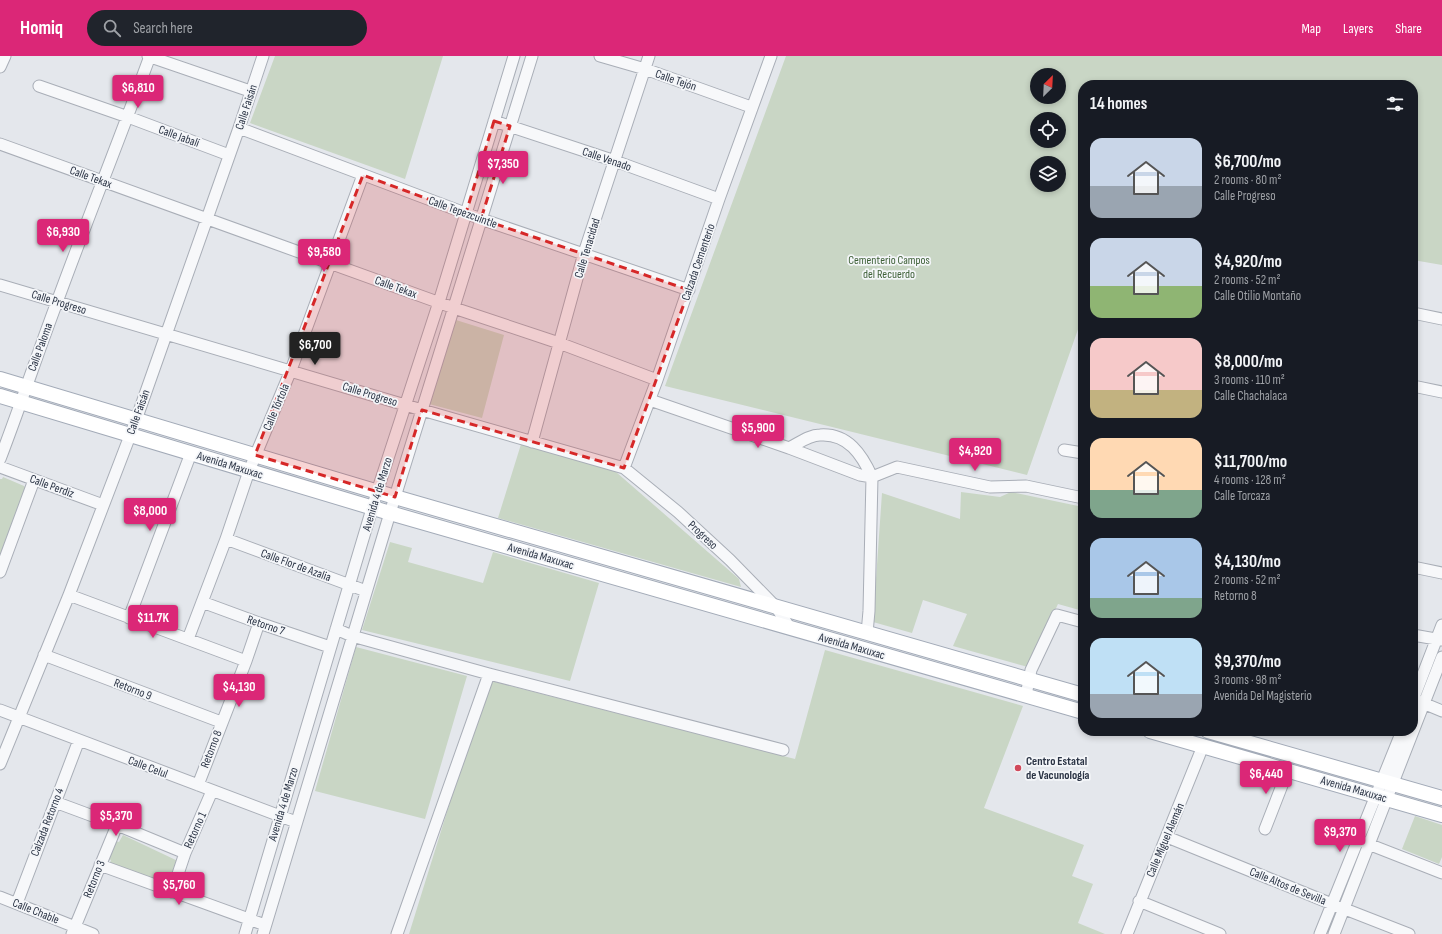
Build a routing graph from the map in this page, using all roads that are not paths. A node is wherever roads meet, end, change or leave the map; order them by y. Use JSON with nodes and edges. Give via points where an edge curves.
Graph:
{"nodes":[{"id":1,"x":5,"y":56,"type":"edge"},
{"id":2,"x":149,"y":56,"type":"edge"},
{"id":3,"x":263,"y":56,"type":"edge"},
{"id":4,"x":514,"y":56,"type":"edge"},
{"id":5,"x":532,"y":56,"type":"edge"},
{"id":6,"x":600,"y":56,"type":"edge"},
{"id":7,"x":649,"y":56,"type":"edge"},
{"id":8,"x":771,"y":56,"type":"edge"},
{"id":9,"x":0,"y":68,"type":"edge"},
{"id":10,"x":645,"y":69,"type":"junction"},
{"id":11,"x":38,"y":86,"type":"dead end"},
{"id":12,"x":250,"y":92,"type":"junction"},
{"id":13,"x":752,"y":107,"type":"junction"},
{"id":14,"x":128,"y":117,"type":"junction"},
{"id":15,"x":494,"y":121,"type":"junction"},
{"id":16,"x":510,"y":126,"type":"junction"},
{"id":17,"x":239,"y":128,"type":"junction"},
{"id":18,"x":0,"y":144,"type":"edge"},
{"id":19,"x":229,"y":155,"type":"junction"},
{"id":20,"x":615,"y":161,"type":"junction"},
{"id":21,"x":363,"y":175,"type":"junction"},
{"id":22,"x":103,"y":181,"type":"junction"},
{"id":23,"x":719,"y":199,"type":"junction"},
{"id":24,"x":466,"y":213,"type":"junction"},
{"id":25,"x":207,"y":218,"type":"junction"},
{"id":26,"x":481,"y":219,"type":"junction"},
{"id":27,"x":584,"y":254,"type":"junction"},
{"id":28,"x":331,"y":263,"type":"junction"},
{"id":29,"x":0,"y":285,"type":"edge"},
{"id":30,"x":689,"y":290,"type":"junction"},
{"id":31,"x":57,"y":302,"type":"junction"},
{"id":32,"x":439,"y":302,"type":"junction"},
{"id":33,"x":454,"y":308,"type":"junction"},
{"id":34,"x":1418,"y":314,"type":"edge"},
{"id":35,"x":1442,"y":319,"type":"edge"},
{"id":36,"x":165,"y":334,"type":"junction"},
{"id":37,"x":559,"y":344,"type":"junction"},
{"id":38,"x":291,"y":370,"type":"junction"},
{"id":39,"x":0,"y":379,"type":"edge"},
{"id":40,"x":657,"y":380,"type":"junction"},
{"id":41,"x":26,"y":387,"type":"junction"},
{"id":42,"x":1418,"y":387,"type":"edge"},
{"id":43,"x":1442,"y":392,"type":"edge"},
{"id":44,"x":0,"y":396,"type":"edge"},
{"id":45,"x":650,"y":400,"type":"junction"},
{"id":46,"x":22,"y":402,"type":"junction"},
{"id":47,"x":405,"y":405,"type":"junction"},
{"id":48,"x":422,"y":410,"type":"junction"},
{"id":49,"x":136,"y":420,"type":"junction"},
{"id":50,"x":130,"y":435,"type":"junction"},
{"id":51,"x":532,"y":442,"type":"junction"},
{"id":52,"x":789,"y":448,"type":"junction"},
{"id":53,"x":1064,"y":450,"type":"dead end"},
{"id":54,"x":1078,"y":452,"type":"edge"},
{"id":55,"x":192,"y":454,"type":"junction"},
{"id":56,"x":256,"y":455,"type":"junction"},
{"id":57,"x":0,"y":459,"type":"edge"},
{"id":58,"x":0,"y":467,"type":"edge"},
{"id":59,"x":624,"y":468,"type":"junction"},
{"id":60,"x":250,"y":471,"type":"junction"},
{"id":61,"x":872,"y":477,"type":"junction"},
{"id":62,"x":34,"y":480,"type":"junction"},
{"id":63,"x":377,"y":492,"type":"junction"},
{"id":64,"x":395,"y":497,"type":"junction"},
{"id":65,"x":1078,"y":497,"type":"edge"},
{"id":66,"x":103,"y":504,"type":"junction"},
{"id":67,"x":372,"y":508,"type":"junction"},
{"id":68,"x":390,"y":513,"type":"junction"},
{"id":69,"x":226,"y":539,"type":"junction"},
{"id":70,"x":1418,"y":568,"type":"edge"},
{"id":71,"x":1,"y":569,"type":"edge"},
{"id":72,"x":1442,"y":574,"type":"edge"},
{"id":73,"x":349,"y":584,"type":"junction"},
{"id":74,"x":366,"y":590,"type":"junction"},
{"id":75,"x":69,"y":596,"type":"junction"},
{"id":76,"x":202,"y":602,"type":"junction"},
{"id":77,"x":776,"y":607,"type":"junction"},
{"id":78,"x":129,"y":618,"type":"junction"},
{"id":79,"x":1078,"y":621,"type":"edge"},
{"id":80,"x":258,"y":623,"type":"junction"},
{"id":81,"x":1442,"y":625,"type":"edge"},
{"id":82,"x":790,"y":628,"type":"junction"},
{"id":83,"x":336,"y":629,"type":"junction"},
{"id":84,"x":867,"y":633,"type":"junction"},
{"id":85,"x":352,"y":636,"type":"junction"},
{"id":86,"x":1418,"y":636,"type":"edge"},
{"id":87,"x":188,"y":639,"type":"junction"},
{"id":88,"x":1439,"y":640,"type":"edge"},
{"id":89,"x":330,"y":647,"type":"junction"},
{"id":90,"x":44,"y":655,"type":"junction"},
{"id":91,"x":1442,"y":657,"type":"edge"},
{"id":92,"x":246,"y":660,"type":"junction"},
{"id":93,"x":489,"y":674,"type":"junction"},
{"id":94,"x":1029,"y":679,"type":"junction"},
{"id":95,"x":1078,"y":694,"type":"edge"},
{"id":96,"x":1026,"y":695,"type":"junction"},
{"id":97,"x":1418,"y":698,"type":"edge"},
{"id":98,"x":1418,"y":699,"type":"edge"},
{"id":99,"x":1418,"y":701,"type":"edge"},
{"id":100,"x":0,"y":710,"type":"edge"},
{"id":101,"x":1078,"y":711,"type":"edge"},
{"id":102,"x":1442,"y":711,"type":"edge"},
{"id":103,"x":19,"y":717,"type":"junction"},
{"id":104,"x":221,"y":722,"type":"junction"},
{"id":105,"x":1168,"y":736,"type":"edge"},
{"id":106,"x":1226,"y":736,"type":"edge"},
{"id":107,"x":1401,"y":736,"type":"edge"},
{"id":108,"x":1407,"y":736,"type":"edge"},
{"id":109,"x":79,"y":740,"type":"junction"},
{"id":110,"x":1203,"y":746,"type":"junction"},
{"id":111,"x":783,"y":750,"type":"dead end"},
{"id":112,"x":0,"y":764,"type":"edge"},
{"id":113,"x":1288,"y":770,"type":"junction"},
{"id":114,"x":1387,"y":782,"type":"junction"},
{"id":115,"x":198,"y":785,"type":"junction"},
{"id":116,"x":212,"y":791,"type":"junction"},
{"id":117,"x":1381,"y":797,"type":"junction"},
{"id":118,"x":1442,"y":798,"type":"edge"},
{"id":119,"x":55,"y":802,"type":"junction"},
{"id":120,"x":1442,"y":814,"type":"edge"},
{"id":121,"x":280,"y":817,"type":"junction"},
{"id":122,"x":296,"y":822,"type":"junction"},
{"id":123,"x":116,"y":825,"type":"junction"},
{"id":124,"x":1265,"y":828,"type":"dead end"},
{"id":125,"x":1167,"y":837,"type":"junction"},
{"id":126,"x":1357,"y":840,"type":"junction"},
{"id":127,"x":1369,"y":845,"type":"junction"},
{"id":128,"x":184,"y":853,"type":"junction"},
{"id":129,"x":100,"y":865,"type":"junction"},
{"id":130,"x":1442,"y":873,"type":"edge"},
{"id":131,"x":172,"y":892,"type":"junction"},
{"id":132,"x":0,"y":897,"type":"edge"},
{"id":133,"x":1140,"y":901,"type":"junction"},
{"id":134,"x":17,"y":903,"type":"junction"},
{"id":135,"x":1332,"y":904,"type":"junction"},
{"id":136,"x":1344,"y":909,"type":"junction"},
{"id":137,"x":249,"y":919,"type":"junction"},
{"id":138,"x":74,"y":930,"type":"edge"},
{"id":139,"x":264,"y":930,"type":"edge"},
{"id":140,"x":93,"y":934,"type":"edge"},
{"id":141,"x":245,"y":934,"type":"edge"},
{"id":142,"x":397,"y":934,"type":"edge"},
{"id":143,"x":1127,"y":934,"type":"edge"},
{"id":144,"x":1220,"y":934,"type":"edge"},
{"id":145,"x":1320,"y":934,"type":"edge"},
{"id":146,"x":1334,"y":934,"type":"edge"},
{"id":147,"x":1410,"y":934,"type":"edge"}],
"edges":[{"from":1,"to":9,"type":"street"},
{"from":2,"to":12,"type":"street"},
{"from":2,"to":14,"type":"street","name":"Calle Paloma"},
{"from":3,"to":12,"type":"street","name":"Calle Faisán"},
{"from":4,"to":15,"type":"street","name":"Avenida 4 de Marzo"},
{"from":5,"to":16,"type":"street","name":"Avenida 4 de Marzo"},
{"from":6,"to":10,"type":"street","name":"Calle Tejón"},
{"from":7,"to":10,"type":"street","name":"Calle Tenacidad"},
{"from":8,"to":13,"type":"street","name":"Calzada Cementerio"},
{"from":10,"to":13,"type":"street","name":"Calle Tejón"},
{"from":10,"to":20,"type":"street","name":"Calle Tenacidad"},
{"from":11,"to":14,"type":"street","name":"Calle Jabalí"},
{"from":12,"to":17,"type":"street","name":"Calle Faisán"},
{"from":13,"to":23,"type":"street","name":"Calzada Cementerio"},
{"from":14,"to":19,"type":"street","name":"Calle Jabalí"},
{"from":14,"to":22,"type":"street","name":"Calle Paloma"},
{"from":15,"to":16,"type":"street","name":"Calle Venado"},
{"from":15,"to":24,"type":"street","name":"Avenida 4 de Marzo"},
{"from":16,"to":20,"type":"street","name":"Calle Venado"},
{"from":16,"to":26,"type":"street","name":"Avenida 4 de Marzo"},
{"from":17,"to":19,"type":"street","name":"Calle Faisán"},
{"from":17,"to":21,"type":"street","name":"Calle Tepezcuintle"},
{"from":18,"to":22,"type":"street","name":"Calle Tekax"},
{"from":19,"to":25,"type":"street","name":"Calle Faisán"},
{"from":20,"to":23,"type":"street","name":"Calle Venado"},
{"from":20,"to":27,"type":"street","name":"Calle Tenacidad"},
{"from":21,"to":24,"type":"street","name":"Calle Tepezcuintle"},
{"from":21,"to":28,"type":"street","name":"Calle Tórtola"},
{"from":22,"to":25,"type":"street","name":"Calle Tekax"},
{"from":22,"to":31,"type":"street","name":"Calle Paloma"},
{"from":23,"to":30,"type":"street","name":"Calzada Cementerio"},
{"from":24,"to":26,"type":"street","name":"Calle Tepezcuintle"},
{"from":24,"to":32,"type":"street","name":"Avenida 4 de Marzo"},
{"from":25,"to":28,"type":"street","name":"Calle Tekax"},
{"from":25,"to":36,"type":"street","name":"Calle Faisán"},
{"from":26,"to":27,"type":"street","name":"Calle Tepezcuintle"},
{"from":26,"to":33,"type":"street","name":"Avenida 4 de Marzo"},
{"from":27,"to":30,"type":"street","name":"Calle Tepezcuintle"},
{"from":27,"to":37,"type":"street","name":"Calle Tenacidad"},
{"from":28,"to":32,"type":"street","name":"Calle Tekax"},
{"from":28,"to":38,"type":"street","name":"Calle Tórtola"},
{"from":29,"to":31,"type":"street","name":"Calle Progreso"},
{"from":30,"to":40,"type":"street","name":"Calzada Cementerio"},
{"from":31,"to":36,"type":"street","name":"Calle Progreso"},
{"from":31,"to":41,"type":"street","name":"Calle Paloma"},
{"from":32,"to":33,"type":"street","name":"Calle Tekax"},
{"from":32,"to":47,"type":"street","name":"Avenida 4 de Marzo"},
{"from":33,"to":37,"type":"street","name":"Calle Tekax"},
{"from":33,"to":48,"type":"street","name":"Avenida 4 de Marzo"},
{"from":34,"to":35,"type":"street"},
{"from":36,"to":38,"type":"street","name":"Calle Progreso"},
{"from":36,"to":49,"type":"street","name":"Calle Faisán"},
{"from":37,"to":40,"type":"street","name":"Calle Tekax"},
{"from":37,"to":51,"type":"street","name":"Calle Tenacidad"},
{"from":38,"to":47,"type":"street","name":"Calle Progreso"},
{"from":38,"to":56,"type":"street","name":"Calle Tórtola"},
{"from":39,"to":41,"type":"main road","name":"Avenida Maxuxac"},
{"from":40,"to":45,"type":"street","name":"Calzada Cementerio"},
{"from":41,"to":46,"type":"street","name":"Calle Paloma"},
{"from":41,"to":49,"type":"main road","name":"Avenida Maxuxac"},
{"from":42,"to":43,"type":"street"},
{"from":44,"to":46,"type":"main road","name":"Avenida Maxuxac"},
{"from":45,"to":52,"type":"street"},
{"from":45,"to":59,"type":"street","name":"Calzada Cementerio"},
{"from":46,"to":50,"type":"main road","name":"Avenida Maxuxac"},
{"from":46,"to":57,"type":"street","name":"Calle Paloma"},
{"from":47,"to":48,"type":"street","name":"Calle Progreso"},
{"from":47,"to":63,"type":"street","name":"Avenida 4 de Marzo"},
{"from":48,"to":51,"type":"street","name":"Calle Progreso"},
{"from":48,"to":64,"type":"street","name":"Avenida 4 de Marzo"},
{"from":49,"to":50,"type":"street","name":"Calle Faisán"},
{"from":49,"to":56,"type":"main road","name":"Avenida Maxuxac"},
{"from":50,"to":55,"type":"main road","name":"Avenida Maxuxac"},
{"from":50,"to":66,"type":"street","name":"Calle Faisán"},
{"from":51,"to":59,"type":"street","name":"Calle Progreso"},
{"from":52,"to":61,"type":"street","via":[[860,475]]},
{"from":52,"to":61,"type":"street","via":[[807,438],[820,435],[837,437],[851,444],[865,461]]},
{"from":53,"to":54,"type":"street"},
{"from":55,"to":60,"type":"main road","name":"Avenida Maxuxac"},
{"from":55,"to":78,"type":"street"},
{"from":56,"to":60,"type":"street","name":"Calle Tórtola"},
{"from":56,"to":63,"type":"main road","name":"Avenida Maxuxac"},
{"from":58,"to":62,"type":"street","name":"Calle Perdiz"},
{"from":59,"to":77,"type":"street","name":"Progreso","via":[[678,512]]},
{"from":60,"to":67,"type":"main road","name":"Avenida Maxuxac"},
{"from":60,"to":69,"type":"street","name":"Calle Tórtola"},
{"from":61,"to":65,"type":"street","via":[[897,467],[990,487],[1026,486]]},
{"from":61,"to":84,"type":"street"},
{"from":62,"to":66,"type":"street","name":"Calle Perdiz"},
{"from":62,"to":71,"type":"street"},
{"from":63,"to":64,"type":"main road","name":"Avenida Maxuxac"},
{"from":63,"to":67,"type":"street","name":"Avenida 4 de Marzo"},
{"from":64,"to":68,"type":"street","name":"Avenida 4 de Marzo"},
{"from":64,"to":77,"type":"main road","name":"Avenida Maxuxac"},
{"from":66,"to":75,"type":"street","name":"Calle Faisán"},
{"from":67,"to":68,"type":"main road","name":"Avenida Maxuxac"},
{"from":67,"to":73,"type":"street","name":"Avenida 4 de Marzo"},
{"from":68,"to":74,"type":"street","name":"Avenida 4 de Marzo"},
{"from":68,"to":82,"type":"main road","name":"Avenida Maxuxac"},
{"from":69,"to":73,"type":"street","name":"Calle Flor de Azalia"},
{"from":69,"to":76,"type":"street","name":"Calle Tórtola"},
{"from":70,"to":72,"type":"street"},
{"from":73,"to":74,"type":"street","name":"Calle Flor de Azalia"},
{"from":73,"to":83,"type":"street","name":"Avenida 4 de Marzo"},
{"from":74,"to":85,"type":"street","name":"Avenida 4 de Marzo"},
{"from":75,"to":78,"type":"street"},
{"from":75,"to":90,"type":"street","name":"Calle Faisán"},
{"from":76,"to":80,"type":"street","name":"Retorno 7"},
{"from":76,"to":87,"type":"street","name":"Calle Tórtola"},
{"from":77,"to":82,"type":"street","name":"Progreso"},
{"from":77,"to":84,"type":"main road","name":"Avenida Maxuxac"},
{"from":78,"to":87,"type":"street"},
{"from":79,"to":94,"type":"street","via":[[1057,615]]},
{"from":80,"to":89,"type":"street","name":"Retorno 7"},
{"from":80,"to":92,"type":"street","name":"Retorno 8"},
{"from":81,"to":88,"type":"street"},
{"from":82,"to":96,"type":"main road","name":"Avenida Maxuxac"},
{"from":83,"to":85,"type":"street"},
{"from":83,"to":89,"type":"street","name":"Avenida 4 de Marzo"},
{"from":84,"to":94,"type":"main road","name":"Avenida Maxuxac"},
{"from":85,"to":93,"type":"street"},
{"from":85,"to":122,"type":"street","name":"Avenida 4 de Marzo"},
{"from":86,"to":88,"type":"street"},
{"from":87,"to":92,"type":"street"},
{"from":88,"to":97,"type":"street"},
{"from":89,"to":121,"type":"street","name":"Avenida 4 de Marzo"},
{"from":90,"to":103,"type":"street","name":"Calle Faisán"},
{"from":90,"to":104,"type":"street","name":"Retorno 9"},
{"from":91,"to":98,"type":"street"},
{"from":92,"to":104,"type":"street","name":"Retorno 8"},
{"from":93,"to":111,"type":"street"},
{"from":93,"to":142,"type":"street"},
{"from":94,"to":95,"type":"main road","name":"Avenida Maxuxac"},
{"from":94,"to":96,"type":"street"},
{"from":96,"to":101,"type":"main road","name":"Avenida Maxuxac"},
{"from":99,"to":102,"type":"street"},
{"from":100,"to":103,"type":"street","name":"Calle Celul"},
{"from":103,"to":109,"type":"street","name":"Calle Celul"},
{"from":103,"to":112,"type":"street","name":"Calle Faisán"},
{"from":104,"to":115,"type":"street","name":"Retorno 8"},
{"from":105,"to":110,"type":"main road","name":"Avenida Maxuxac"},
{"from":106,"to":114,"type":"main road","name":"Avenida Maxuxac"},
{"from":107,"to":114,"type":"street"},
{"from":108,"to":114,"type":"street"},
{"from":109,"to":115,"type":"street","name":"Calle Celul"},
{"from":109,"to":119,"type":"street","name":"Calzada Retorno 4"},
{"from":110,"to":113,"type":"main road","name":"Avenida Maxuxac"},
{"from":110,"to":125,"type":"street","name":"Calle Miguel Alemán"},
{"from":113,"to":117,"type":"main road","name":"Avenida Maxuxac"},
{"from":113,"to":124,"type":"street"},
{"from":114,"to":117,"type":"street"},
{"from":114,"to":118,"type":"main road","name":"Avenida Maxuxac"},
{"from":115,"to":116,"type":"street","name":"Calle Celul"},
{"from":116,"to":121,"type":"street","name":"Calle Celul"},
{"from":116,"to":128,"type":"street","name":"Retorno 1"},
{"from":117,"to":120,"type":"main road","name":"Avenida Maxuxac"},
{"from":117,"to":126,"type":"street"},
{"from":117,"to":127,"type":"street"},
{"from":119,"to":123,"type":"street"},
{"from":119,"to":134,"type":"street","name":"Calzada Retorno 4"},
{"from":121,"to":122,"type":"street","name":"Calle Celul"},
{"from":121,"to":137,"type":"street","name":"Avenida 4 de Marzo"},
{"from":122,"to":139,"type":"street","name":"Avenida 4 de Marzo"},
{"from":123,"to":128,"type":"street"},
{"from":123,"to":129,"type":"street","name":"Retorno 3"},
{"from":125,"to":133,"type":"street","name":"Calle Miguel Alemán"},
{"from":125,"to":135,"type":"street","name":"Calle Altos de Sevilla"},
{"from":126,"to":127,"type":"street"},
{"from":126,"to":135,"type":"street"},
{"from":127,"to":130,"type":"street"},
{"from":127,"to":136,"type":"street"},
{"from":128,"to":131,"type":"street","name":"Retorno 1"},
{"from":129,"to":131,"type":"street"},
{"from":129,"to":138,"type":"street","name":"Retorno 3"},
{"from":131,"to":137,"type":"street"},
{"from":132,"to":134,"type":"street","name":"Calle Chable"},
{"from":133,"to":143,"type":"street","name":"Calle Miguel Alemán"},
{"from":133,"to":144,"type":"street"},
{"from":134,"to":138,"type":"street","name":"Calle Chable"},
{"from":135,"to":136,"type":"street","name":"Calle Altos de Sevilla"},
{"from":135,"to":145,"type":"street"},
{"from":136,"to":146,"type":"street"},
{"from":136,"to":147,"type":"street","name":"Calle Altos de Sevilla"},
{"from":137,"to":139,"type":"street"},
{"from":137,"to":141,"type":"street","name":"Avenida 4 de Marzo"},
{"from":138,"to":140,"type":"street","name":"Calle Chable"}]}
